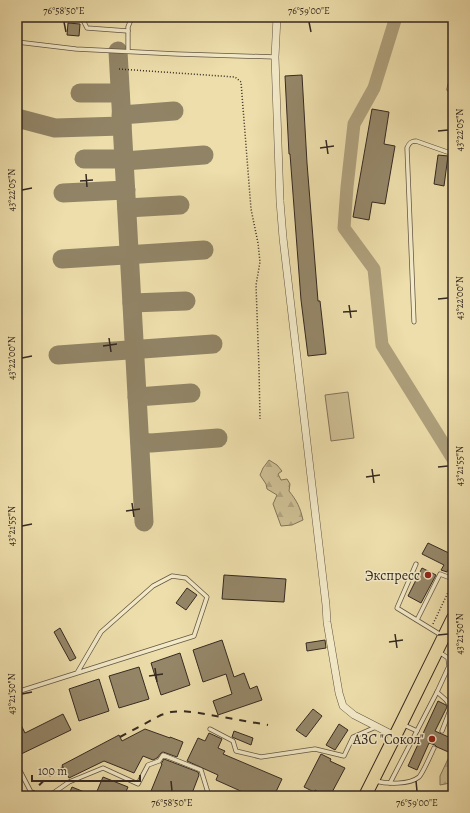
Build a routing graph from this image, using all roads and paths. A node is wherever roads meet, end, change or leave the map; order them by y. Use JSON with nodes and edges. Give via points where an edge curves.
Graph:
{"nodes":[{"id":1,"x":65,"y":17,"type":"edge"},
{"id":2,"x":132,"y":17,"type":"edge"},
{"id":3,"x":276,"y":17,"type":"edge"},
{"id":4,"x":128,"y":31,"type":"junction"},
{"id":5,"x":17,"y":42,"type":"edge"},
{"id":6,"x":128,"y":51,"type":"junction"},
{"id":7,"x":275,"y":57,"type":"junction"},
{"id":8,"x":119,"y":69,"type":"dead end"},
{"id":9,"x":453,"y":73,"type":"edge"},
{"id":10,"x":453,"y":90,"type":"edge"},
{"id":11,"x":453,"y":154,"type":"edge"},
{"id":12,"x":414,"y":322,"type":"dead end"},
{"id":13,"x":260,"y":419,"type":"dead end"},
{"id":14,"x":416,"y":564,"type":"dead end"},
{"id":15,"x":453,"y":579,"type":"edge"},
{"id":16,"x":453,"y":582,"type":"edge"},
{"id":17,"x":417,"y":620,"type":"junction"},
{"id":18,"x":452,"y":624,"type":"edge"},
{"id":19,"x":430,"y":629,"type":"junction"},
{"id":20,"x":444,"y":637,"type":"junction"},
{"id":21,"x":437,"y":651,"type":"junction"},
{"id":22,"x":77,"y":673,"type":"junction"},
{"id":23,"x":17,"y":692,"type":"edge"},
{"id":24,"x":437,"y":692,"type":"junction"},
{"id":25,"x":401,"y":724,"type":"junction"},
{"id":26,"x":377,"y":727,"type":"junction"},
{"id":27,"x":210,"y":729,"type":"dead end"},
{"id":28,"x":417,"y":731,"type":"junction"},
{"id":29,"x":442,"y":731,"type":"dead end"},
{"id":30,"x":395,"y":736,"type":"junction"},
{"id":31,"x":434,"y":748,"type":"dead end"},
{"id":32,"x":17,"y":765,"type":"edge"},
{"id":33,"x":372,"y":780,"type":"junction"},
{"id":34,"x":390,"y":783,"type":"junction"},
{"id":35,"x":33,"y":796,"type":"edge"},
{"id":36,"x":49,"y":796,"type":"edge"},
{"id":37,"x":210,"y":796,"type":"edge"},
{"id":38,"x":365,"y":796,"type":"edge"}],
"edges":[{"from":1,"to":4,"type":"lane","via":[[82,18],[88,28]]},
{"from":2,"to":4,"type":"lane"},
{"from":3,"to":7,"type":"street"},
{"from":4,"to":6,"type":"lane"},
{"from":5,"to":6,"type":"lane","via":[[76,49]]},
{"from":6,"to":7,"type":"lane"},
{"from":7,"to":26,"type":"street","via":[[282,238],[327,622],[343,706]]},
{"from":8,"to":13,"type":"path","via":[[236,77],[241,82],[252,209],[260,262],[256,285]]},
{"from":9,"to":10,"type":"lane","via":[[449,89]]},
{"from":11,"to":12,"type":"lane","via":[[416,141],[407,148]]},
{"from":14,"to":17,"type":"lane","via":[[397,608]]},
{"from":15,"to":17,"type":"lane","via":[[440,574]]},
{"from":16,"to":19,"type":"path"},
{"from":17,"to":19,"type":"lane"},
{"from":18,"to":20,"type":"main road"},
{"from":19,"to":20,"type":"lane"},
{"from":20,"to":21,"type":"main road"},
{"from":21,"to":24,"type":"lane","via":[[448,658],[449,666]]},
{"from":21,"to":25,"type":"main road"},
{"from":22,"to":22,"type":"lane","via":[[194,636],[207,597],[186,578],[172,576],[153,586],[101,632]]},
{"from":22,"to":23,"type":"lane"},
{"from":24,"to":28,"type":"lane"},
{"from":24,"to":29,"type":"lane","via":[[451,706]]},
{"from":25,"to":28,"type":"lane"},
{"from":25,"to":30,"type":"main road"},
{"from":26,"to":27,"type":"lane","via":[[353,737],[344,756],[315,749],[261,757],[236,751],[233,741]]},
{"from":26,"to":30,"type":"street"},
{"from":28,"to":34,"type":"lane"},
{"from":30,"to":33,"type":"main road"},
{"from":31,"to":34,"type":"lane","via":[[420,776],[409,782]]},
{"from":32,"to":35,"type":"lane"},
{"from":33,"to":34,"type":"lane"},
{"from":33,"to":38,"type":"main road"},
{"from":36,"to":37,"type":"lane","via":[[69,782],[103,768],[138,784],[148,766],[159,761],[163,755],[202,770]]}]}
